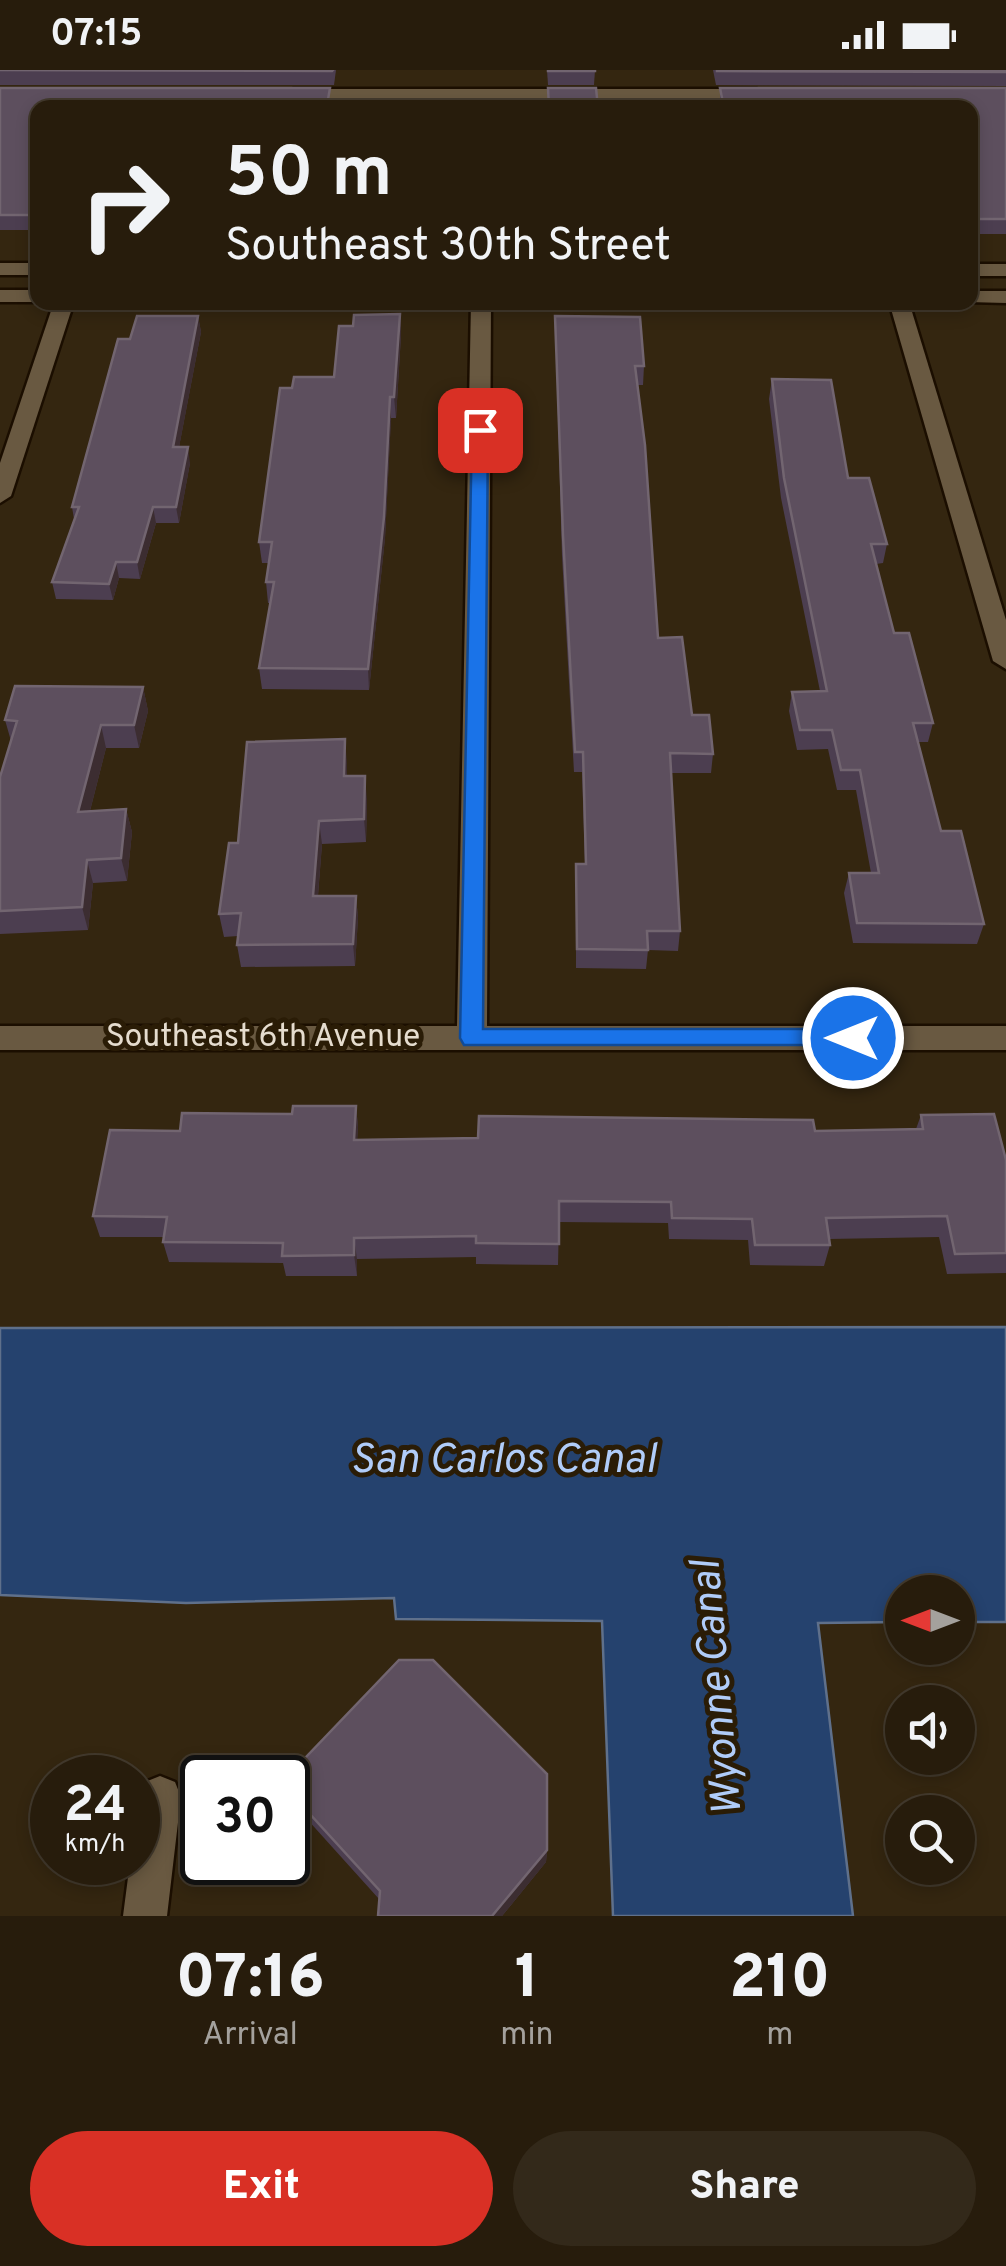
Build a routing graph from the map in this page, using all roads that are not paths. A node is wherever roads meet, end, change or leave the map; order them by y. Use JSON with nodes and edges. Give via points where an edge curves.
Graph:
{"nodes":[{"id":1,"x":657,"y":70,"type":"edge"},
{"id":2,"x":272,"y":94,"type":"edge"},
{"id":3,"x":776,"y":94,"type":"edge"},
{"id":4,"x":605,"y":100,"type":"edge"},
{"id":5,"x":661,"y":100,"type":"edge"},
{"id":6,"x":677,"y":100,"type":"edge"},
{"id":7,"x":0,"y":269,"type":"edge"},
{"id":8,"x":30,"y":269,"type":"edge"},
{"id":9,"x":978,"y":270,"type":"edge"},
{"id":10,"x":1006,"y":270,"type":"edge"},
{"id":11,"x":0,"y":296,"type":"edge"},
{"id":12,"x":30,"y":296,"type":"edge"},
{"id":13,"x":978,"y":296,"type":"edge"},
{"id":14,"x":1006,"y":296,"type":"edge"},
{"id":15,"x":61,"y":310,"type":"edge"},
{"id":16,"x":481,"y":310,"type":"edge"},
{"id":17,"x":900,"y":310,"type":"edge"},
{"id":18,"x":0,"y":496,"type":"edge"},
{"id":19,"x":1006,"y":661,"type":"edge"},
{"id":20,"x":0,"y":1038,"type":"edge"},
{"id":21,"x":472,"y":1038,"type":"junction"},
{"id":22,"x":1006,"y":1038,"type":"edge"},
{"id":23,"x":149,"y":1885,"type":"edge"},
{"id":24,"x":145,"y":1916,"type":"edge"}],
"edges":[{"from":1,"to":5,"type":"street"},
{"from":2,"to":4,"type":"street"},
{"from":3,"to":6,"type":"street"},
{"from":7,"to":8,"type":"street"},
{"from":9,"to":10,"type":"street"},
{"from":11,"to":12,"type":"street"},
{"from":13,"to":14,"type":"street"},
{"from":15,"to":18,"type":"street"},
{"from":16,"to":21,"type":"street"},
{"from":17,"to":19,"type":"street"},
{"from":20,"to":21,"type":"street","name":"Southeast 6th Avenue"},
{"from":21,"to":22,"type":"street","name":"Southeast 6th Avenue"},
{"from":23,"to":24,"type":"street"}]}
